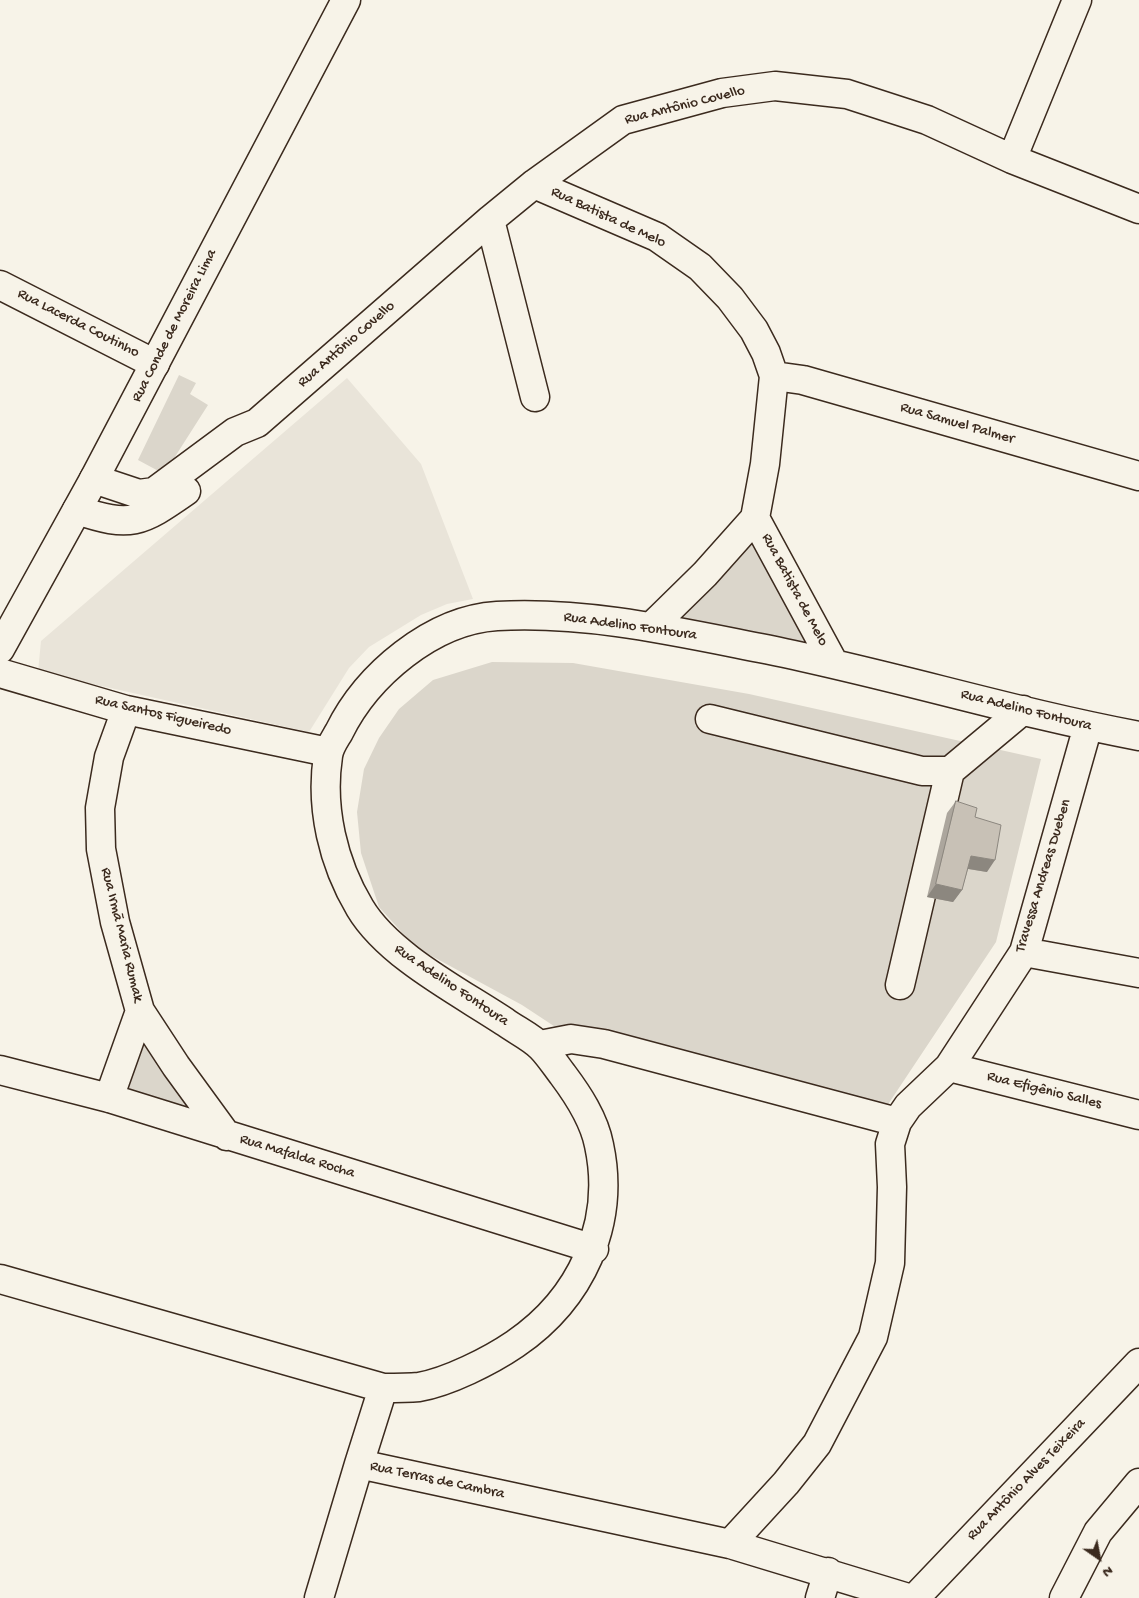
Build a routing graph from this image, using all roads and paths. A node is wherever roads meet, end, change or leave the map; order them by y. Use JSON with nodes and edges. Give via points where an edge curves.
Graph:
{"nodes":[{"id":1,"x":346,"y":0,"type":"edge"},
{"id":2,"x":1077,"y":0,"type":"edge"},
{"id":3,"x":1012,"y":159,"type":"junction"},
{"id":4,"x":534,"y":184,"type":"junction"},
{"id":5,"x":1139,"y":209,"type":"edge"},
{"id":6,"x":490,"y":220,"type":"junction"},
{"id":7,"x":0,"y":285,"type":"edge"},
{"id":8,"x":156,"y":364,"type":"junction"},
{"id":9,"x":774,"y":376,"type":"junction"},
{"id":10,"x":535,"y":396,"type":"dead end"},
{"id":11,"x":257,"y":423,"type":"junction"},
{"id":12,"x":1139,"y":476,"type":"edge"},
{"id":13,"x":94,"y":480,"type":"junction"},
{"id":14,"x":76,"y":510,"type":"junction"},
{"id":15,"x":755,"y":518,"type":"junction"},
{"id":16,"x":651,"y":627,"type":"junction"},
{"id":17,"x":0,"y":649,"type":"edge"},
{"id":18,"x":834,"y":662,"type":"junction"},
{"id":19,"x":0,"y":673,"type":"edge"},
{"id":20,"x":126,"y":710,"type":"junction"},
{"id":21,"x":1023,"y":710,"type":"junction"},
{"id":22,"x":710,"y":719,"type":"dead end"},
{"id":23,"x":1088,"y":726,"type":"junction"},
{"id":24,"x":1139,"y":736,"type":"edge"},
{"id":25,"x":328,"y":752,"type":"junction"},
{"id":26,"x":950,"y":771,"type":"junction"},
{"id":27,"x":1024,"y":952,"type":"junction"},
{"id":28,"x":1139,"y":973,"type":"edge"},
{"id":29,"x":900,"y":985,"type":"dead end"},
{"id":30,"x":140,"y":1011,"type":"junction"},
{"id":31,"x":540,"y":1045,"type":"junction"},
{"id":32,"x":949,"y":1067,"type":"junction"},
{"id":33,"x":0,"y":1070,"type":"edge"},
{"id":34,"x":109,"y":1098,"type":"junction"},
{"id":35,"x":1139,"y":1115,"type":"edge"},
{"id":36,"x":897,"y":1122,"type":"junction"},
{"id":37,"x":227,"y":1136,"type":"junction"},
{"id":38,"x":594,"y":1249,"type":"junction"},
{"id":39,"x":4,"y":1278,"type":"edge"},
{"id":40,"x":1139,"y":1363,"type":"edge"},
{"id":41,"x":383,"y":1388,"type":"junction"},
{"id":42,"x":359,"y":1464,"type":"junction"},
{"id":43,"x":1139,"y":1483,"type":"edge"},
{"id":44,"x":730,"y":1544,"type":"junction"},
{"id":45,"x":828,"y":1572,"type":"junction"},
{"id":46,"x":319,"y":1598,"type":"edge"},
{"id":47,"x":820,"y":1598,"type":"edge"},
{"id":48,"x":908,"y":1598,"type":"edge"},
{"id":49,"x":915,"y":1598,"type":"edge"},
{"id":50,"x":1064,"y":1598,"type":"edge"}],
"edges":[{"from":1,"to":8,"type":"street","name":"Rua Conde de Moreira Lima"},
{"from":2,"to":3,"type":"street"},
{"from":3,"to":4,"type":"street","name":"Rua Antônio Covello","via":[[928,120],[847,94],[775,86],[722,93],[622,120]]},
{"from":3,"to":5,"type":"street","name":"Rua Antônio Covello"},
{"from":4,"to":6,"type":"street","name":"Rua Antônio Covello"},
{"from":4,"to":9,"type":"street","name":"Rua Batista de Melo","via":[[657,237],[700,267],[730,298],[754,330]]},
{"from":6,"to":10,"type":"street"},
{"from":6,"to":11,"type":"street","name":"Rua Antônio Covello"},
{"from":7,"to":8,"type":"street","name":"Rua Lacerda Coutinho"},
{"from":8,"to":13,"type":"street","name":"Rua Conde de Moreira Lima"},
{"from":9,"to":12,"type":"street","name":"Rua Samuel Palmer","via":[[803,380]]},
{"from":9,"to":15,"type":"street","name":"Rua Batista de Melo","via":[[766,464]]},
{"from":11,"to":13,"type":"street","name":"Rua Antônio Covello","via":[[235,432],[154,492],[139,494]]},
{"from":11,"to":14,"type":"street","name":"Rua Antônio Covello","via":[[247,440],[160,509],[141,518],[124,521],[107,520]]},
{"from":13,"to":14,"type":"street","name":"Rua Conde de Moreira Lima"},
{"from":14,"to":17,"type":"street","name":"Rua Conde de Moreira Lima"},
{"from":15,"to":16,"type":"street","name":"Rua Batista de Melo"},
{"from":15,"to":18,"type":"street","name":"Rua Batista de Melo"},
{"from":16,"to":18,"type":"street","name":"Rua Adelino Fontoura"},
{"from":16,"to":25,"type":"street","name":"Rua Adelino Fontoura","via":[[570,617],[495,616],[467,621],[431,637],[377,680],[344,721]]},
{"from":18,"to":21,"type":"street","name":"Rua Adelino Fontoura"},
{"from":19,"to":20,"type":"street","name":"Rua Santos Figueiredo"},
{"from":20,"to":25,"type":"street","name":"Rua Santos Figueiredo"},
{"from":20,"to":30,"type":"street","name":"Rua Irmã Maria Rumak","via":[[109,757],[100,808],[101,849],[115,922]]},
{"from":21,"to":23,"type":"street","name":"Rua Adelino Fontoura"},
{"from":21,"to":26,"type":"street"},
{"from":22,"to":26,"type":"street","via":[[922,771]]},
{"from":23,"to":24,"type":"street","name":"Rua Adelino Fontoura"},
{"from":23,"to":27,"type":"street","name":"Travessa Andreas Dueben"},
{"from":25,"to":31,"type":"street","name":"Rua Adelino Fontoura","via":[[326,821],[346,885],[373,928],[395,950]]},
{"from":26,"to":29,"type":"street"},
{"from":27,"to":28,"type":"street"},
{"from":27,"to":32,"type":"street","name":"Travessa Andreas Dueben"},
{"from":30,"to":34,"type":"street"},
{"from":30,"to":37,"type":"street","name":"Rua Irmã Maria Rumak"},
{"from":31,"to":36,"type":"street","via":[[570,1039],[604,1044]]},
{"from":31,"to":38,"type":"street","name":"Rua Adelino Fontoura","via":[[576,1092],[599,1144],[603,1206]]},
{"from":32,"to":35,"type":"street","name":"Rua Efigênio Salles"},
{"from":32,"to":36,"type":"street","name":"Travessa Andreas Dueben","via":[[908,1106]]},
{"from":33,"to":34,"type":"street","name":"Rua Mafalda Rocha"},
{"from":34,"to":37,"type":"street","name":"Rua Mafalda Rocha"},
{"from":36,"to":44,"type":"street","via":[[890,1144],[890,1262],[873,1337],[817,1444]]},
{"from":37,"to":38,"type":"street","name":"Rua Mafalda Rocha"},
{"from":38,"to":41,"type":"street","name":"Rua Adelino Fontoura","via":[[567,1295],[550,1315],[504,1352],[422,1386]]},
{"from":39,"to":41,"type":"street"},
{"from":40,"to":49,"type":"street","name":"Rua Antônio Alves Teixeira"},
{"from":41,"to":42,"type":"street","name":"Rua Terras de Cambra"},
{"from":42,"to":44,"type":"street","name":"Rua Terras de Cambra"},
{"from":42,"to":46,"type":"street"},
{"from":43,"to":50,"type":"street","via":[[1098,1532]]},
{"from":44,"to":45,"type":"street","name":"Rua Terras de Cambra"},
{"from":45,"to":47,"type":"street"},
{"from":45,"to":48,"type":"street","name":"Rua Terras de Cambra"}]}
